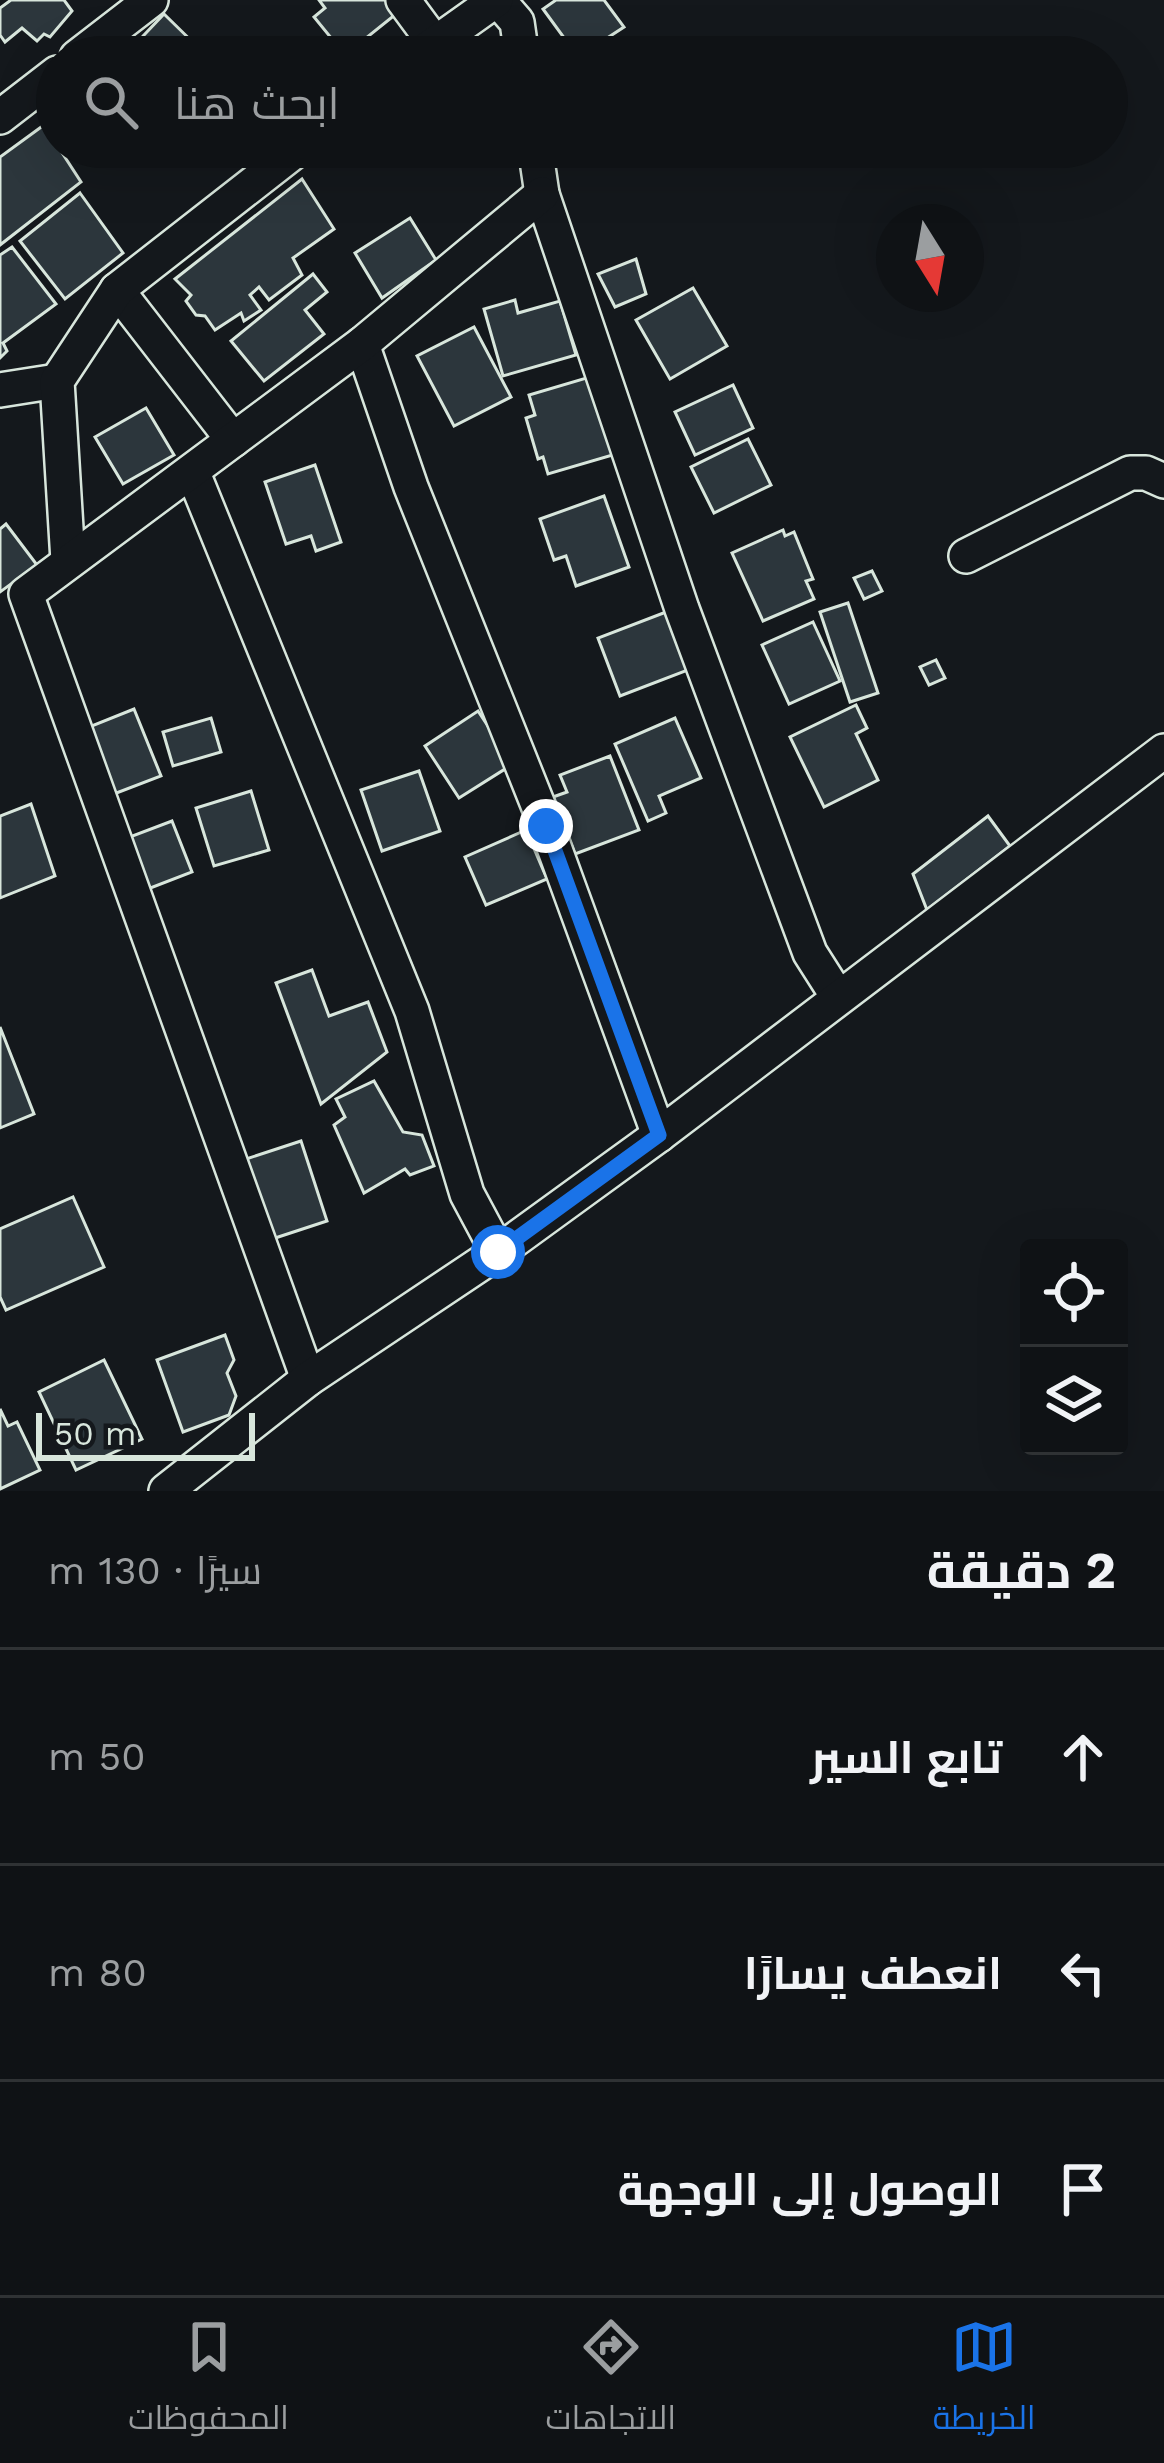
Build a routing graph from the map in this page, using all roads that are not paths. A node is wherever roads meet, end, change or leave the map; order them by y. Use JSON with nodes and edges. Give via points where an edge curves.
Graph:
{"nodes":[{"id":1,"x":151,"y":0,"type":"edge"},
{"id":2,"x":403,"y":0,"type":"edge"},
{"id":3,"x":497,"y":0,"type":"edge"},
{"id":4,"x":104,"y":36,"type":"edge"},
{"id":5,"x":419,"y":36,"type":"edge"},
{"id":6,"x":445,"y":36,"type":"edge"},
{"id":7,"x":519,"y":36,"type":"edge"},
{"id":8,"x":36,"y":89,"type":"edge"},
{"id":9,"x":0,"y":117,"type":"edge"},
{"id":10,"x":273,"y":168,"type":"edge"},
{"id":11,"x":538,"y":168,"type":"edge"},
{"id":12,"x":542,"y":194,"type":"junction"},
{"id":13,"x":118,"y":290,"type":"junction"},
{"id":14,"x":362,"y":344,"type":"junction"},
{"id":15,"x":57,"y":381,"type":"junction"},
{"id":16,"x":0,"y":390,"type":"edge"},
{"id":17,"x":233,"y":440,"type":"junction"},
{"id":18,"x":194,"y":473,"type":"junction"},
{"id":19,"x":1164,"y":481,"type":"edge"},
{"id":20,"x":965,"y":556,"type":"dead end"},
{"id":21,"x":68,"y":561,"type":"junction"},
{"id":22,"x":1164,"y":751,"type":"edge"},
{"id":23,"x":838,"y":997,"type":"junction"},
{"id":24,"x":659,"y":1135,"type":"junction"},
{"id":25,"x":498,"y":1252,"type":"junction"},
{"id":26,"x":308,"y":1378,"type":"junction"},
{"id":27,"x":166,"y":1491,"type":"edge"}],
"edges":[{"from":1,"to":4,"type":"street"},
{"from":2,"to":5,"type":"street"},
{"from":3,"to":6,"type":"street"},
{"from":3,"to":7,"type":"street"},
{"from":8,"to":9,"type":"street"},
{"from":10,"to":13,"type":"street"},
{"from":11,"to":12,"type":"street"},
{"from":12,"to":14,"type":"street"},
{"from":12,"to":23,"type":"street","via":[[749,792],[810,953]]},
{"from":13,"to":15,"type":"street"},
{"from":13,"to":17,"type":"street"},
{"from":14,"to":17,"type":"street"},
{"from":14,"to":24,"type":"street"},
{"from":15,"to":16,"type":"street"},
{"from":15,"to":21,"type":"street"},
{"from":17,"to":18,"type":"street"},
{"from":18,"to":21,"type":"street"},
{"from":18,"to":25,"type":"street","via":[[412,1011],[467,1194]]},
{"from":19,"to":20,"type":"street","via":[[1130,473]]},
{"from":21,"to":26,"type":"street","via":[[26,594]]},
{"from":22,"to":23,"type":"street"},
{"from":23,"to":24,"type":"street"},
{"from":24,"to":25,"type":"street"},
{"from":25,"to":26,"type":"street"},
{"from":26,"to":27,"type":"street"}]}
